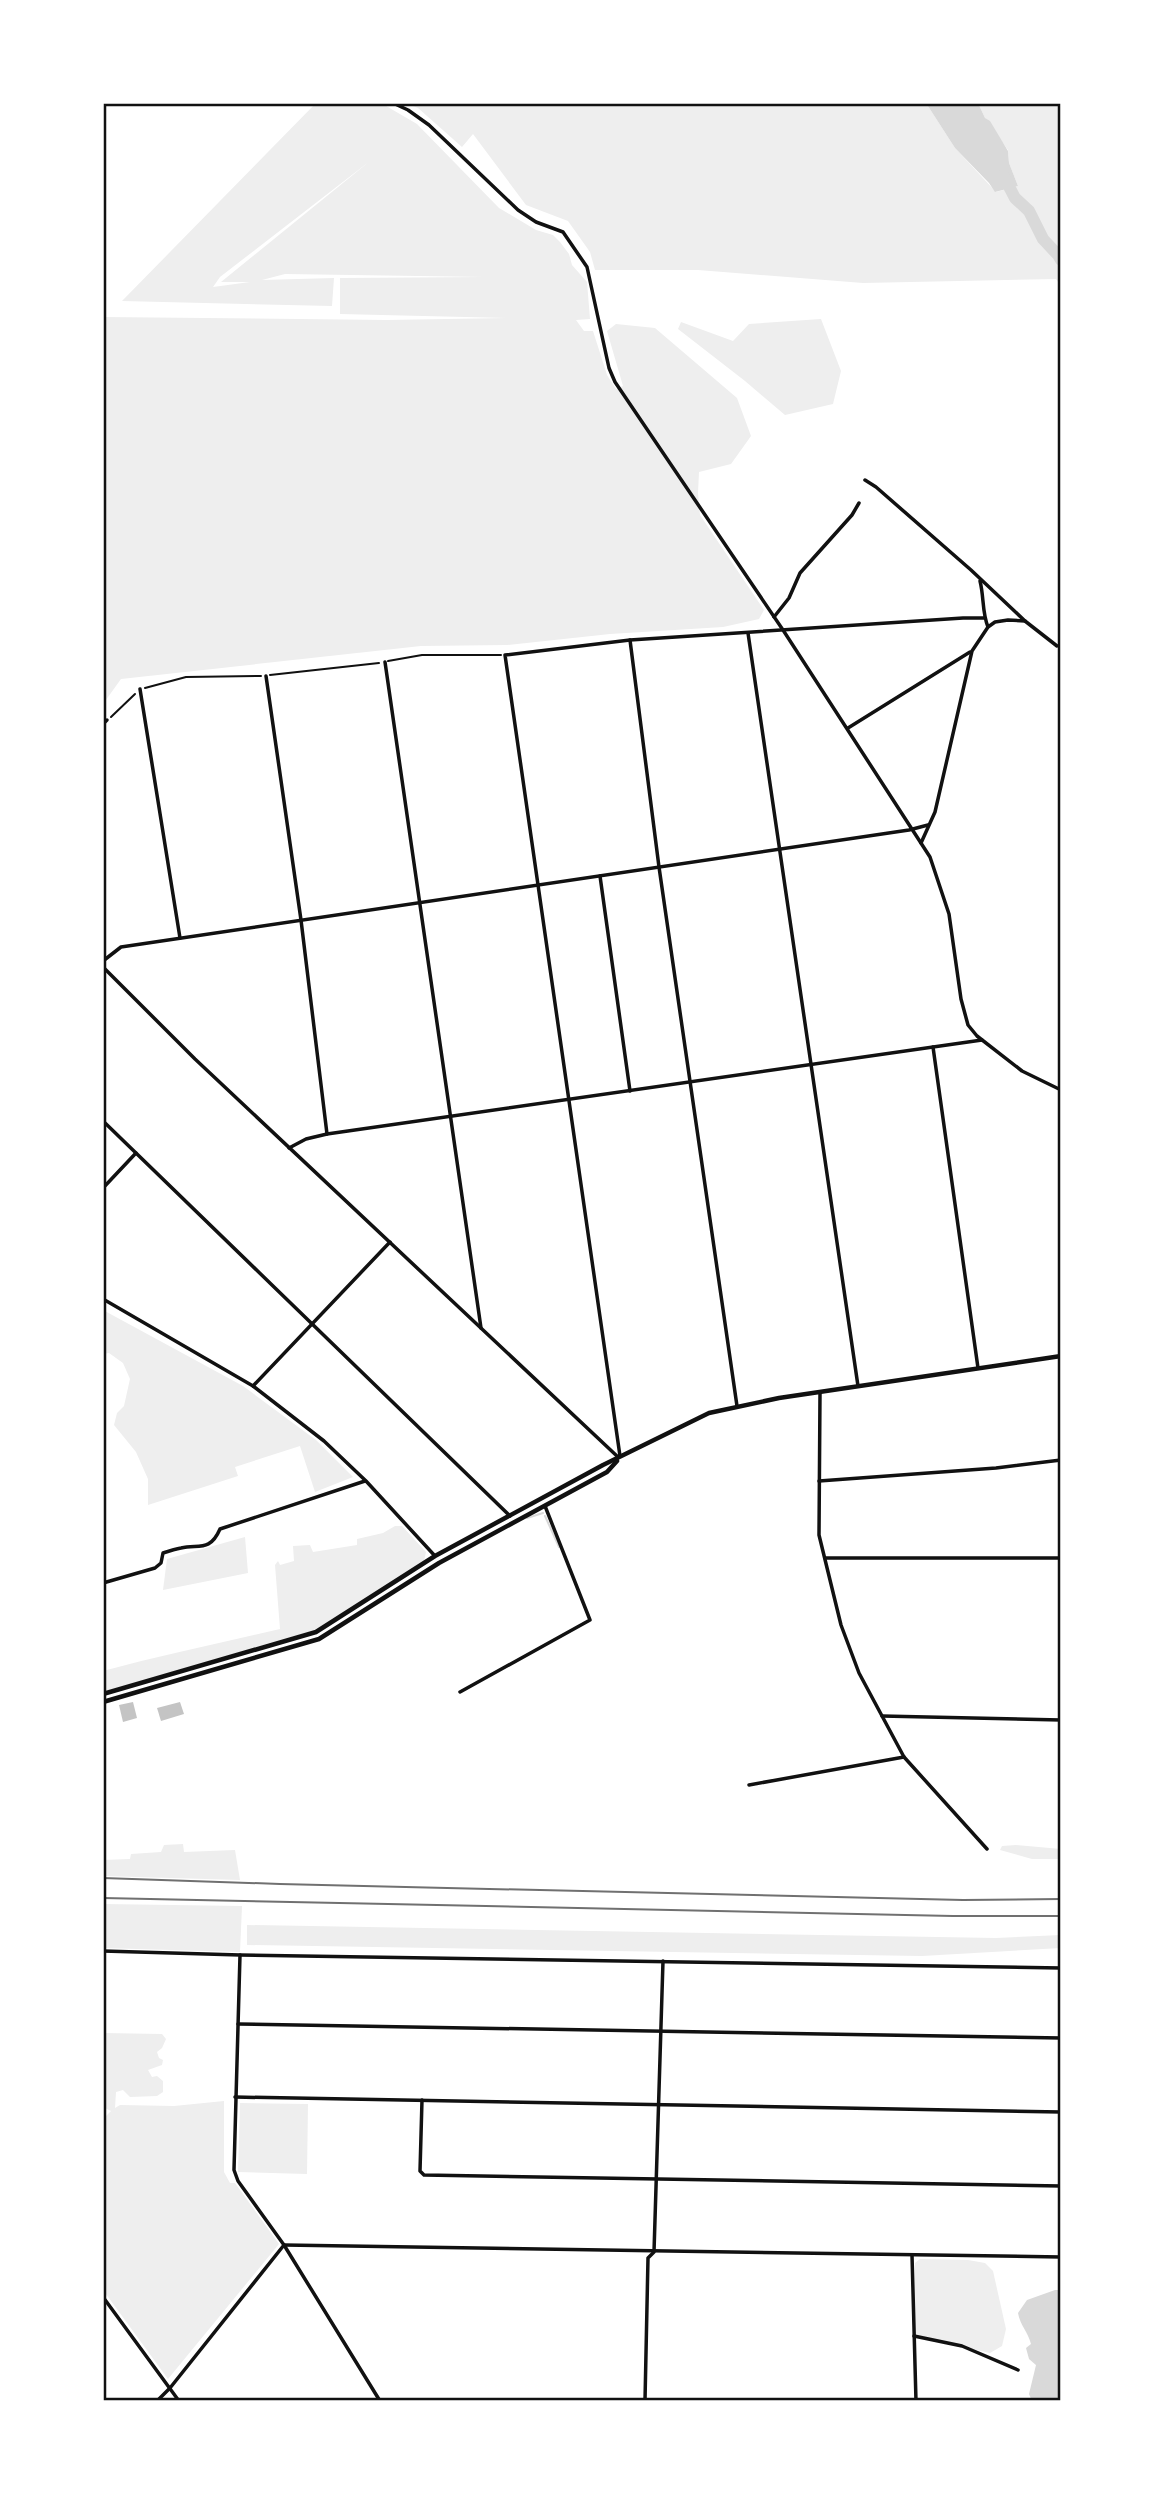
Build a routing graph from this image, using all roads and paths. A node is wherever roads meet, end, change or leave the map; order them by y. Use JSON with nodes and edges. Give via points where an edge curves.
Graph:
{"nodes":[{"id":1,"x":393,"y":103,"type":"edge"},
{"id":2,"x":865,"y":480,"type":"dead end"},
{"id":3,"x":859,"y":503,"type":"dead end"},
{"id":4,"x":979,"y":578,"type":"junction"},
{"id":5,"x":774,"y":617,"type":"junction"},
{"id":6,"x":984,"y":618,"type":"junction"},
{"id":7,"x":1025,"y":621,"type":"junction"},
{"id":8,"x":988,"y":627,"type":"junction"},
{"id":9,"x":783,"y":631,"type":"junction"},
{"id":10,"x":748,"y":633,"type":"junction"},
{"id":11,"x":630,"y":640,"type":"junction"},
{"id":12,"x":1057,"y":646,"type":"dead end"},
{"id":13,"x":972,"y":651,"type":"junction"},
{"id":14,"x":505,"y":654,"type":"junction"},
{"id":15,"x":385,"y":662,"type":"joint"},
{"id":16,"x":267,"y":676,"type":"dead end"},
{"id":17,"x":140,"y":689,"type":"joint"},
{"id":18,"x":105,"y":722,"type":"edge"},
{"id":19,"x":848,"y":727,"type":"junction"},
{"id":20,"x":928,"y":825,"type":"junction"},
{"id":21,"x":913,"y":830,"type":"junction"},
{"id":22,"x":921,"y":843,"type":"junction"},
{"id":23,"x":779,"y":849,"type":"junction"},
{"id":24,"x":659,"y":867,"type":"junction"},
{"id":25,"x":600,"y":876,"type":"junction"},
{"id":26,"x":538,"y":885,"type":"junction"},
{"id":27,"x":420,"y":902,"type":"junction"},
{"id":28,"x":301,"y":920,"type":"junction"},
{"id":29,"x":180,"y":938,"type":"junction"},
{"id":30,"x":103,"y":961,"type":"edge"},
{"id":31,"x":103,"y":967,"type":"edge"},
{"id":32,"x":982,"y":1040,"type":"junction"},
{"id":33,"x":933,"y":1047,"type":"junction"},
{"id":34,"x":811,"y":1065,"type":"junction"},
{"id":35,"x":690,"y":1082,"type":"junction"},
{"id":36,"x":1061,"y":1090,"type":"edge"},
{"id":37,"x":630,"y":1091,"type":"junction"},
{"id":38,"x":568,"y":1100,"type":"junction"},
{"id":39,"x":450,"y":1116,"type":"junction"},
{"id":40,"x":103,"y":1121,"type":"edge"},
{"id":41,"x":327,"y":1134,"type":"junction"},
{"id":42,"x":289,"y":1148,"type":"junction"},
{"id":43,"x":136,"y":1153,"type":"junction"},
{"id":44,"x":103,"y":1188,"type":"edge"},
{"id":45,"x":390,"y":1242,"type":"junction"},
{"id":46,"x":103,"y":1299,"type":"edge"},
{"id":47,"x":311,"y":1324,"type":"junction"},
{"id":48,"x":481,"y":1328,"type":"junction"},
{"id":49,"x":1061,"y":1356,"type":"edge"},
{"id":50,"x":978,"y":1368,"type":"junction"},
{"id":51,"x":253,"y":1386,"type":"junction"},
{"id":52,"x":858,"y":1386,"type":"junction"},
{"id":53,"x":820,"y":1392,"type":"junction"},
{"id":54,"x":737,"y":1406,"type":"junction"},
{"id":55,"x":620,"y":1458,"type":"junction"},
{"id":56,"x":1061,"y":1460,"type":"edge"},
{"id":57,"x":366,"y":1481,"type":"junction"},
{"id":58,"x":819,"y":1481,"type":"junction"},
{"id":59,"x":545,"y":1506,"type":"junction"},
{"id":60,"x":510,"y":1516,"type":"junction"},
{"id":61,"x":435,"y":1556,"type":"junction"},
{"id":62,"x":824,"y":1558,"type":"junction"},
{"id":63,"x":1061,"y":1558,"type":"edge"},
{"id":64,"x":103,"y":1583,"type":"edge"},
{"id":65,"x":460,"y":1692,"type":"dead end"},
{"id":66,"x":103,"y":1693,"type":"edge"},
{"id":67,"x":103,"y":1702,"type":"edge"},
{"id":68,"x":882,"y":1716,"type":"junction"},
{"id":69,"x":1061,"y":1720,"type":"edge"},
{"id":70,"x":904,"y":1757,"type":"junction"},
{"id":71,"x":749,"y":1785,"type":"dead end"},
{"id":72,"x":987,"y":1849,"type":"dead end"},
{"id":73,"x":103,"y":1951,"type":"edge"},
{"id":74,"x":240,"y":1955,"type":"junction"},
{"id":75,"x":663,"y":1961,"type":"junction"},
{"id":76,"x":1061,"y":1968,"type":"edge"},
{"id":77,"x":238,"y":2024,"type":"junction"},
{"id":78,"x":660,"y":2031,"type":"junction"},
{"id":79,"x":1061,"y":2038,"type":"edge"},
{"id":80,"x":235,"y":2097,"type":"junction"},
{"id":81,"x":422,"y":2100,"type":"junction"},
{"id":82,"x":657,"y":2104,"type":"junction"},
{"id":83,"x":1061,"y":2112,"type":"edge"},
{"id":84,"x":655,"y":2179,"type":"junction"},
{"id":85,"x":1061,"y":2186,"type":"edge"},
{"id":86,"x":284,"y":2245,"type":"junction"},
{"id":87,"x":654,"y":2252,"type":"junction"},
{"id":88,"x":912,"y":2255,"type":"junction"},
{"id":89,"x":1061,"y":2257,"type":"edge"},
{"id":90,"x":103,"y":2298,"type":"edge"},
{"id":91,"x":914,"y":2336,"type":"junction"},
{"id":92,"x":1018,"y":2370,"type":"dead end"},
{"id":93,"x":170,"y":2388,"type":"junction"},
{"id":94,"x":157,"y":2401,"type":"edge"},
{"id":95,"x":179,"y":2401,"type":"edge"},
{"id":96,"x":380,"y":2401,"type":"edge"},
{"id":97,"x":646,"y":2401,"type":"edge"},
{"id":98,"x":916,"y":2401,"type":"edge"}],
"edges":[{"from":1,"to":5,"type":"street","via":[[429,125],[518,210],[563,232],[578,252],[590,274],[615,382]]},
{"from":2,"to":4,"type":"street"},
{"from":3,"to":5,"type":"street","via":[[800,573]]},
{"from":4,"to":6,"type":"street"},
{"from":4,"to":7,"type":"street"},
{"from":5,"to":9,"type":"street"},
{"from":6,"to":8,"type":"street"},
{"from":6,"to":9,"type":"street"},
{"from":7,"to":8,"type":"street","via":[[1000,620]]},
{"from":7,"to":12,"type":"street"},
{"from":8,"to":13,"type":"street"},
{"from":9,"to":10,"type":"street"},
{"from":9,"to":19,"type":"street"},
{"from":10,"to":11,"type":"street"},
{"from":10,"to":23,"type":"street"},
{"from":11,"to":14,"type":"street"},
{"from":11,"to":24,"type":"street"},
{"from":13,"to":19,"type":"street"},
{"from":13,"to":20,"type":"street","via":[[935,812]]},
{"from":14,"to":15,"type":"path","via":[[422,655]]},
{"from":14,"to":26,"type":"street"},
{"from":15,"to":27,"type":"street"},
{"from":16,"to":28,"type":"street"},
{"from":17,"to":18,"type":"path"},
{"from":17,"to":29,"type":"street"},
{"from":19,"to":21,"type":"street"},
{"from":20,"to":21,"type":"street"},
{"from":20,"to":22,"type":"street"},
{"from":21,"to":22,"type":"street"},
{"from":21,"to":23,"type":"street"},
{"from":22,"to":32,"type":"street","via":[[935,867],[945,900],[964,1015]]},
{"from":23,"to":24,"type":"street"},
{"from":23,"to":34,"type":"street"},
{"from":24,"to":25,"type":"street"},
{"from":24,"to":35,"type":"street"},
{"from":25,"to":26,"type":"street"},
{"from":25,"to":37,"type":"street"},
{"from":26,"to":27,"type":"street"},
{"from":26,"to":38,"type":"street"},
{"from":27,"to":28,"type":"street"},
{"from":27,"to":39,"type":"street"},
{"from":28,"to":29,"type":"street"},
{"from":28,"to":41,"type":"street"},
{"from":29,"to":30,"type":"street","via":[[116,948]]},
{"from":31,"to":42,"type":"street"},
{"from":32,"to":33,"type":"street"},
{"from":32,"to":36,"type":"street","via":[[1022,1071]]},
{"from":33,"to":34,"type":"street"},
{"from":33,"to":50,"type":"street"},
{"from":34,"to":35,"type":"street"},
{"from":34,"to":52,"type":"street"},
{"from":35,"to":37,"type":"street"},
{"from":35,"to":54,"type":"street"},
{"from":37,"to":38,"type":"street"},
{"from":38,"to":39,"type":"street"},
{"from":38,"to":55,"type":"street"},
{"from":39,"to":41,"type":"street"},
{"from":39,"to":48,"type":"street"},
{"from":40,"to":43,"type":"street"},
{"from":41,"to":42,"type":"street"},
{"from":42,"to":45,"type":"street"},
{"from":43,"to":44,"type":"street"},
{"from":43,"to":47,"type":"street"},
{"from":45,"to":47,"type":"street"},
{"from":45,"to":48,"type":"street"},
{"from":46,"to":51,"type":"street"},
{"from":47,"to":51,"type":"street"},
{"from":47,"to":60,"type":"street"},
{"from":48,"to":55,"type":"street"},
{"from":49,"to":50,"type":"main road"},
{"from":50,"to":52,"type":"main road"},
{"from":51,"to":57,"type":"street","via":[[324,1441]]},
{"from":52,"to":53,"type":"main road"},
{"from":53,"to":54,"type":"main road"},
{"from":53,"to":58,"type":"street"},
{"from":54,"to":55,"type":"main road","via":[[683,1424]]},
{"from":55,"to":59,"type":"main road","via":[[607,1472]]},
{"from":55,"to":60,"type":"main road"},
{"from":56,"to":58,"type":"street"},
{"from":57,"to":61,"type":"street"},
{"from":57,"to":64,"type":"street","via":[[220,1529],[206,1546],[163,1553],[155,1568]]},
{"from":58,"to":62,"type":"street"},
{"from":59,"to":65,"type":"street","via":[[590,1620]]},
{"from":59,"to":67,"type":"main road","via":[[439,1563],[320,1639]]},
{"from":60,"to":61,"type":"main road"},
{"from":61,"to":66,"type":"main road","via":[[307,1635]]},
{"from":62,"to":63,"type":"street"},
{"from":62,"to":68,"type":"street","via":[[841,1625]]},
{"from":68,"to":69,"type":"street"},
{"from":68,"to":70,"type":"street"},
{"from":70,"to":71,"type":"street"},
{"from":70,"to":72,"type":"street"},
{"from":73,"to":74,"type":"street"},
{"from":74,"to":75,"type":"street"},
{"from":74,"to":77,"type":"street"},
{"from":75,"to":76,"type":"street"},
{"from":75,"to":78,"type":"street"},
{"from":77,"to":78,"type":"street"},
{"from":77,"to":80,"type":"street"},
{"from":78,"to":79,"type":"street"},
{"from":78,"to":82,"type":"street"},
{"from":80,"to":81,"type":"street"},
{"from":80,"to":86,"type":"street","via":[[235,2176]]},
{"from":81,"to":82,"type":"street"},
{"from":81,"to":84,"type":"street","via":[[420,2171],[424,2175]]},
{"from":82,"to":83,"type":"street"},
{"from":82,"to":84,"type":"street"},
{"from":84,"to":85,"type":"street"},
{"from":84,"to":87,"type":"street"},
{"from":86,"to":87,"type":"street"},
{"from":86,"to":93,"type":"street"},
{"from":86,"to":96,"type":"street"},
{"from":87,"to":88,"type":"street"},
{"from":87,"to":97,"type":"street","via":[[648,2258]]},
{"from":88,"to":89,"type":"street"},
{"from":88,"to":91,"type":"street"},
{"from":90,"to":93,"type":"street"},
{"from":91,"to":92,"type":"street","via":[[962,2346]]},
{"from":91,"to":98,"type":"street"},
{"from":93,"to":94,"type":"street"},
{"from":93,"to":95,"type":"street"}]}
